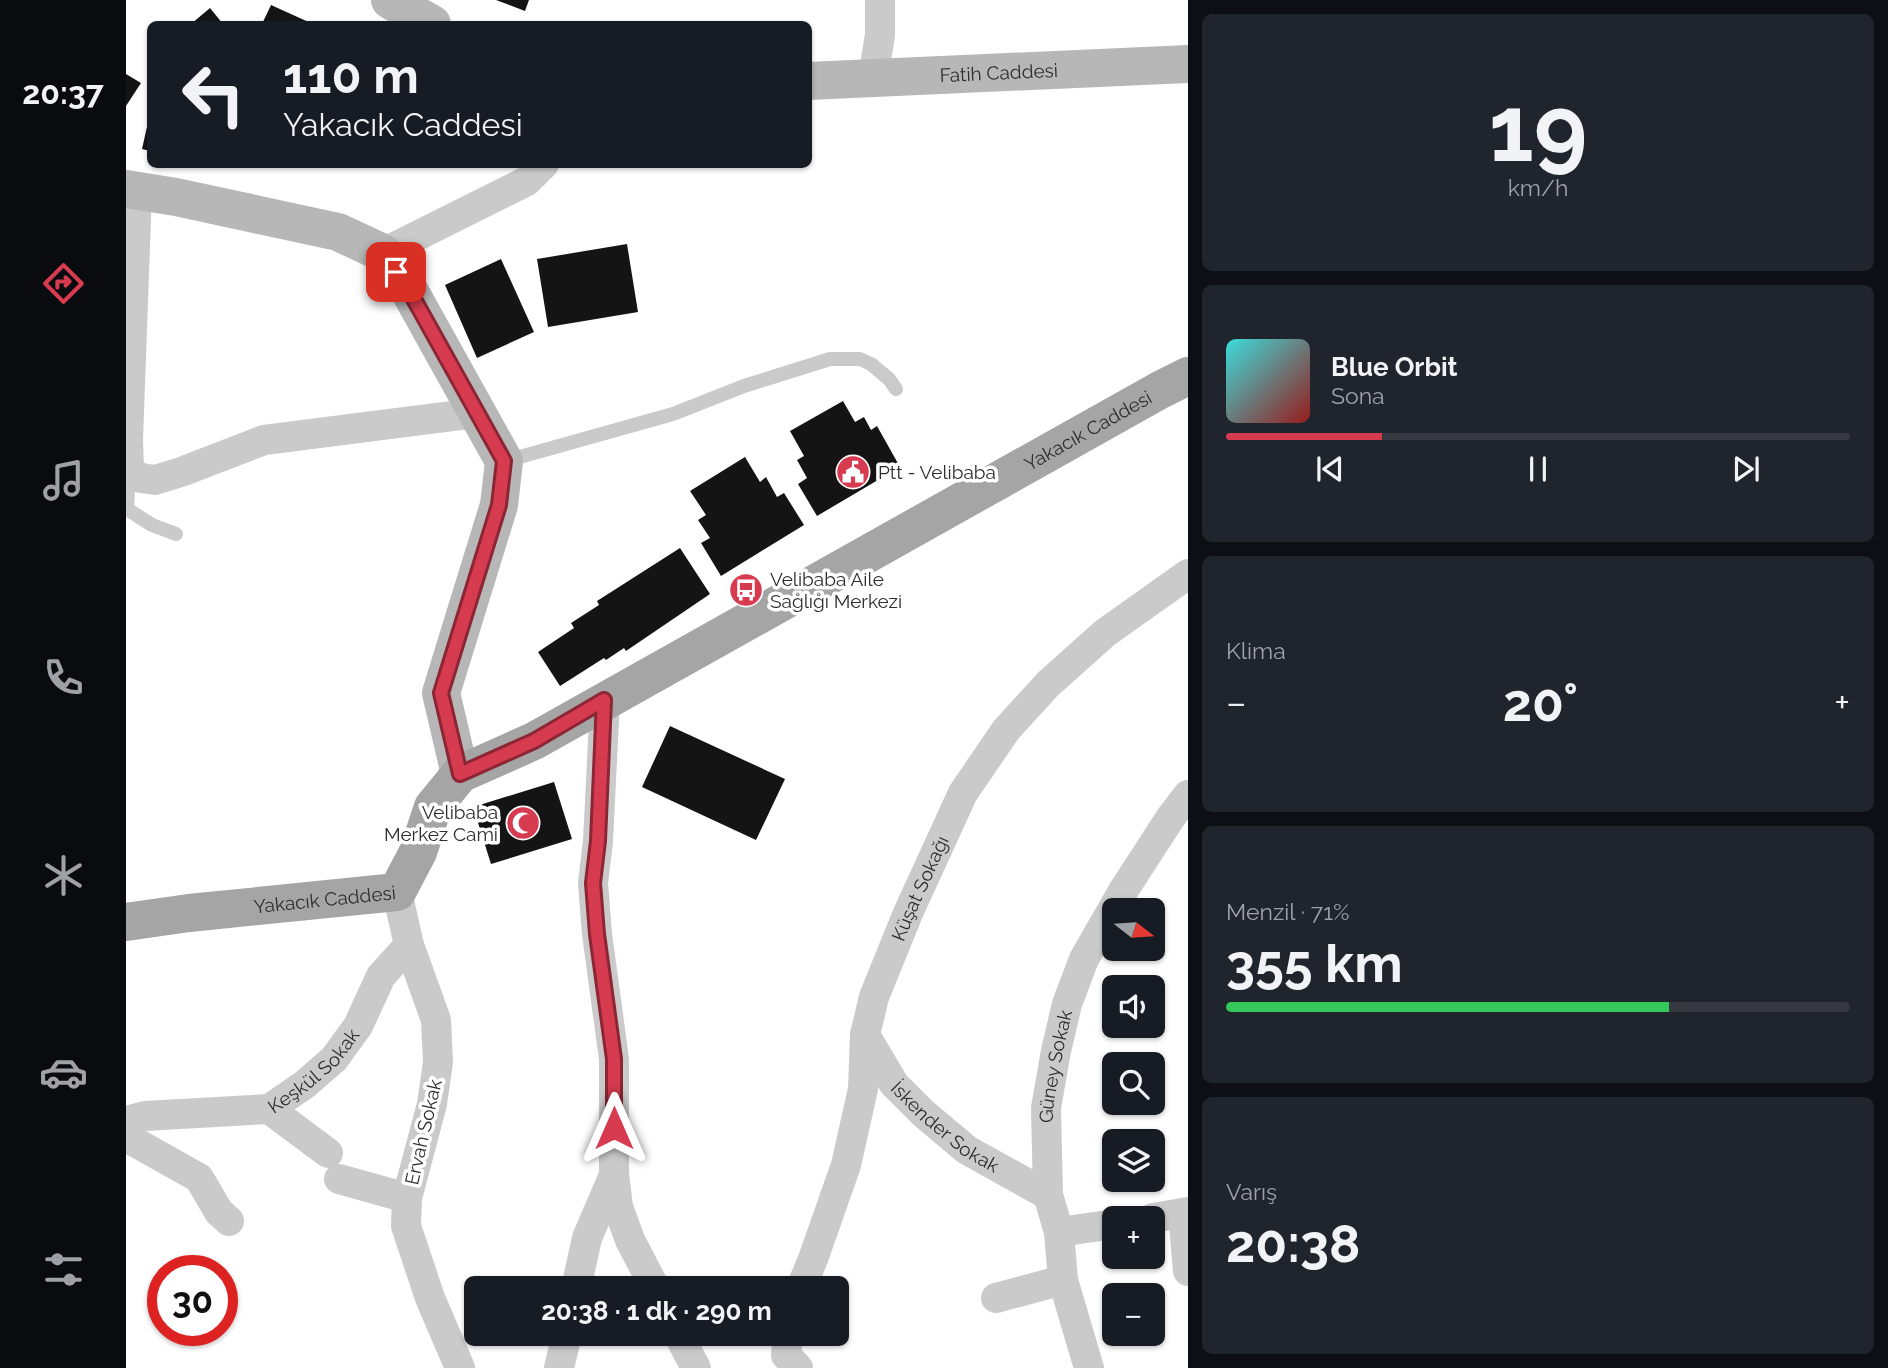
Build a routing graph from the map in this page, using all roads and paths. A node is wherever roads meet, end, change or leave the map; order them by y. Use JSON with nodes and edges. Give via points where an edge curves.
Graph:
{"nodes":[{"id":1,"x":390,"y":0,"type":"edge"},
{"id":2,"x":880,"y":0,"type":"edge"},
{"id":3,"x":427,"y":21,"type":"edge"},
{"id":4,"x":1188,"y":64,"type":"edge"},
{"id":5,"x":873,"y":78,"type":"junction"},
{"id":6,"x":812,"y":81,"type":"edge"},
{"id":7,"x":540,"y":168,"type":"edge"},
{"id":8,"x":130,"y":182,"type":"edge"},
{"id":9,"x":383,"y":253,"type":"junction"},
{"id":10,"x":1188,"y":376,"type":"edge"},
{"id":11,"x":896,"y":390,"type":"dead end"},
{"id":12,"x":476,"y":413,"type":"junction"},
{"id":13,"x":504,"y":461,"type":"junction"},
{"id":14,"x":128,"y":469,"type":"edge"},
{"id":15,"x":127,"y":510,"type":"edge"},
{"id":16,"x":176,"y":534,"type":"dead end"},
{"id":17,"x":1188,"y":574,"type":"edge"},
{"id":18,"x":604,"y":700,"type":"junction"},
{"id":19,"x":460,"y":774,"type":"junction"},
{"id":20,"x":1188,"y":794,"type":"edge"},
{"id":21,"x":397,"y":892,"type":"junction"},
{"id":22,"x":126,"y":922,"type":"edge"},
{"id":23,"x":409,"y":945,"type":"junction"},
{"id":24,"x":865,"y":1035,"type":"junction"},
{"id":25,"x":269,"y":1109,"type":"junction"},
{"id":26,"x":126,"y":1121,"type":"edge"},
{"id":27,"x":126,"y":1137,"type":"edge"},
{"id":28,"x":614,"y":1174,"type":"junction"},
{"id":29,"x":1048,"y":1195,"type":"junction"},
{"id":30,"x":407,"y":1198,"type":"junction"},
{"id":31,"x":1185,"y":1213,"type":"edge"},
{"id":32,"x":1165,"y":1217,"type":"edge"},
{"id":33,"x":229,"y":1221,"type":"dead end"},
{"id":34,"x":1102,"y":1226,"type":"edge"},
{"id":35,"x":1059,"y":1232,"type":"junction"},
{"id":36,"x":1188,"y":1271,"type":"edge"},
{"id":37,"x":579,"y":1276,"type":"edge"},
{"id":38,"x":649,"y":1276,"type":"edge"},
{"id":39,"x":806,"y":1276,"type":"edge"},
{"id":40,"x":1063,"y":1280,"type":"junction"},
{"id":41,"x":996,"y":1298,"type":"dead end"},
{"id":42,"x":564,"y":1346,"type":"edge"},
{"id":43,"x":684,"y":1346,"type":"edge"},
{"id":44,"x":460,"y":1368,"type":"edge"},
{"id":45,"x":559,"y":1368,"type":"edge"},
{"id":46,"x":696,"y":1368,"type":"edge"},
{"id":47,"x":1089,"y":1368,"type":"edge"}],
"edges":[{"from":1,"to":3,"type":"street"},
{"from":2,"to":5,"type":"street"},
{"from":4,"to":5,"type":"street","name":"Fatih Caddesi"},
{"from":5,"to":6,"type":"street","name":"Fatih Caddesi"},
{"from":7,"to":9,"type":"street","via":[[527,181]]},
{"from":8,"to":9,"type":"street","via":[[176,197],[338,232]]},
{"from":8,"to":14,"type":"street"},
{"from":9,"to":12,"type":"street","via":[[410,292]]},
{"from":10,"to":18,"type":"main road","name":"Yakacık Caddesi"},
{"from":11,"to":13,"type":"lane","via":[[871,364],[860,359],[830,359],[673,414]]},
{"from":12,"to":13,"type":"street"},
{"from":12,"to":14,"type":"street","via":[[264,440],[155,480]]},
{"from":13,"to":19,"type":"street","via":[[499,505],[441,693]]},
{"from":14,"to":15,"type":"lane"},
{"from":15,"to":16,"type":"lane"},
{"from":17,"to":24,"type":"street","name":"Küşat Sokağı","via":[[1105,633],[1006,730],[963,793],[908,912],[874,997]]},
{"from":18,"to":19,"type":"main road","name":"Yakacık Caddesi","via":[[534,741]]},
{"from":18,"to":28,"type":"street","via":[[610,846],[593,883],[614,1059]]},
{"from":19,"to":21,"type":"main road","name":"Yakacık Caddesi","via":[[433,807],[418,852]]},
{"from":20,"to":29,"type":"street","name":"Güney Sokak","via":[[1123,891],[1084,959],[1067,1004],[1046,1108]]},
{"from":21,"to":22,"type":"main road","name":"Yakacık Caddesi"},
{"from":21,"to":23,"type":"street","name":"Ervah Sokak"},
{"from":23,"to":25,"type":"street","name":"Keşkül Sokak","via":[[381,976],[358,1026],[334,1059]]},
{"from":23,"to":30,"type":"street","name":"Ervah Sokak","via":[[436,1020],[438,1062]]},
{"from":24,"to":29,"type":"street","name":"İskender Sokak","via":[[894,1084],[923,1113],[967,1150]]},
{"from":24,"to":39,"type":"street","name":"Küşat Sokağı","via":[[863,1089],[846,1165]]},
{"from":25,"to":26,"type":"street","name":"Keşkül Sokak"},
{"from":25,"to":30,"type":"street","via":[[333,1166]]},
{"from":27,"to":33,"type":"street","via":[[199,1178]]},
{"from":28,"to":37,"type":"street","via":[[587,1238]]},
{"from":28,"to":38,"type":"street","via":[[618,1207]]},
{"from":29,"to":35,"type":"street","name":"Güney Sokak"},
{"from":30,"to":44,"type":"street","name":"Ervah Sokak","via":[[406,1226]]},
{"from":31,"to":32,"type":"street"},
{"from":31,"to":36,"type":"street"},
{"from":34,"to":35,"type":"street"},
{"from":35,"to":40,"type":"street","name":"Güney Sokak"},
{"from":40,"to":41,"type":"street"},
{"from":40,"to":47,"type":"street","name":"Güney Sokak"},
{"from":42,"to":45,"type":"street"},
{"from":43,"to":46,"type":"street"}]}
